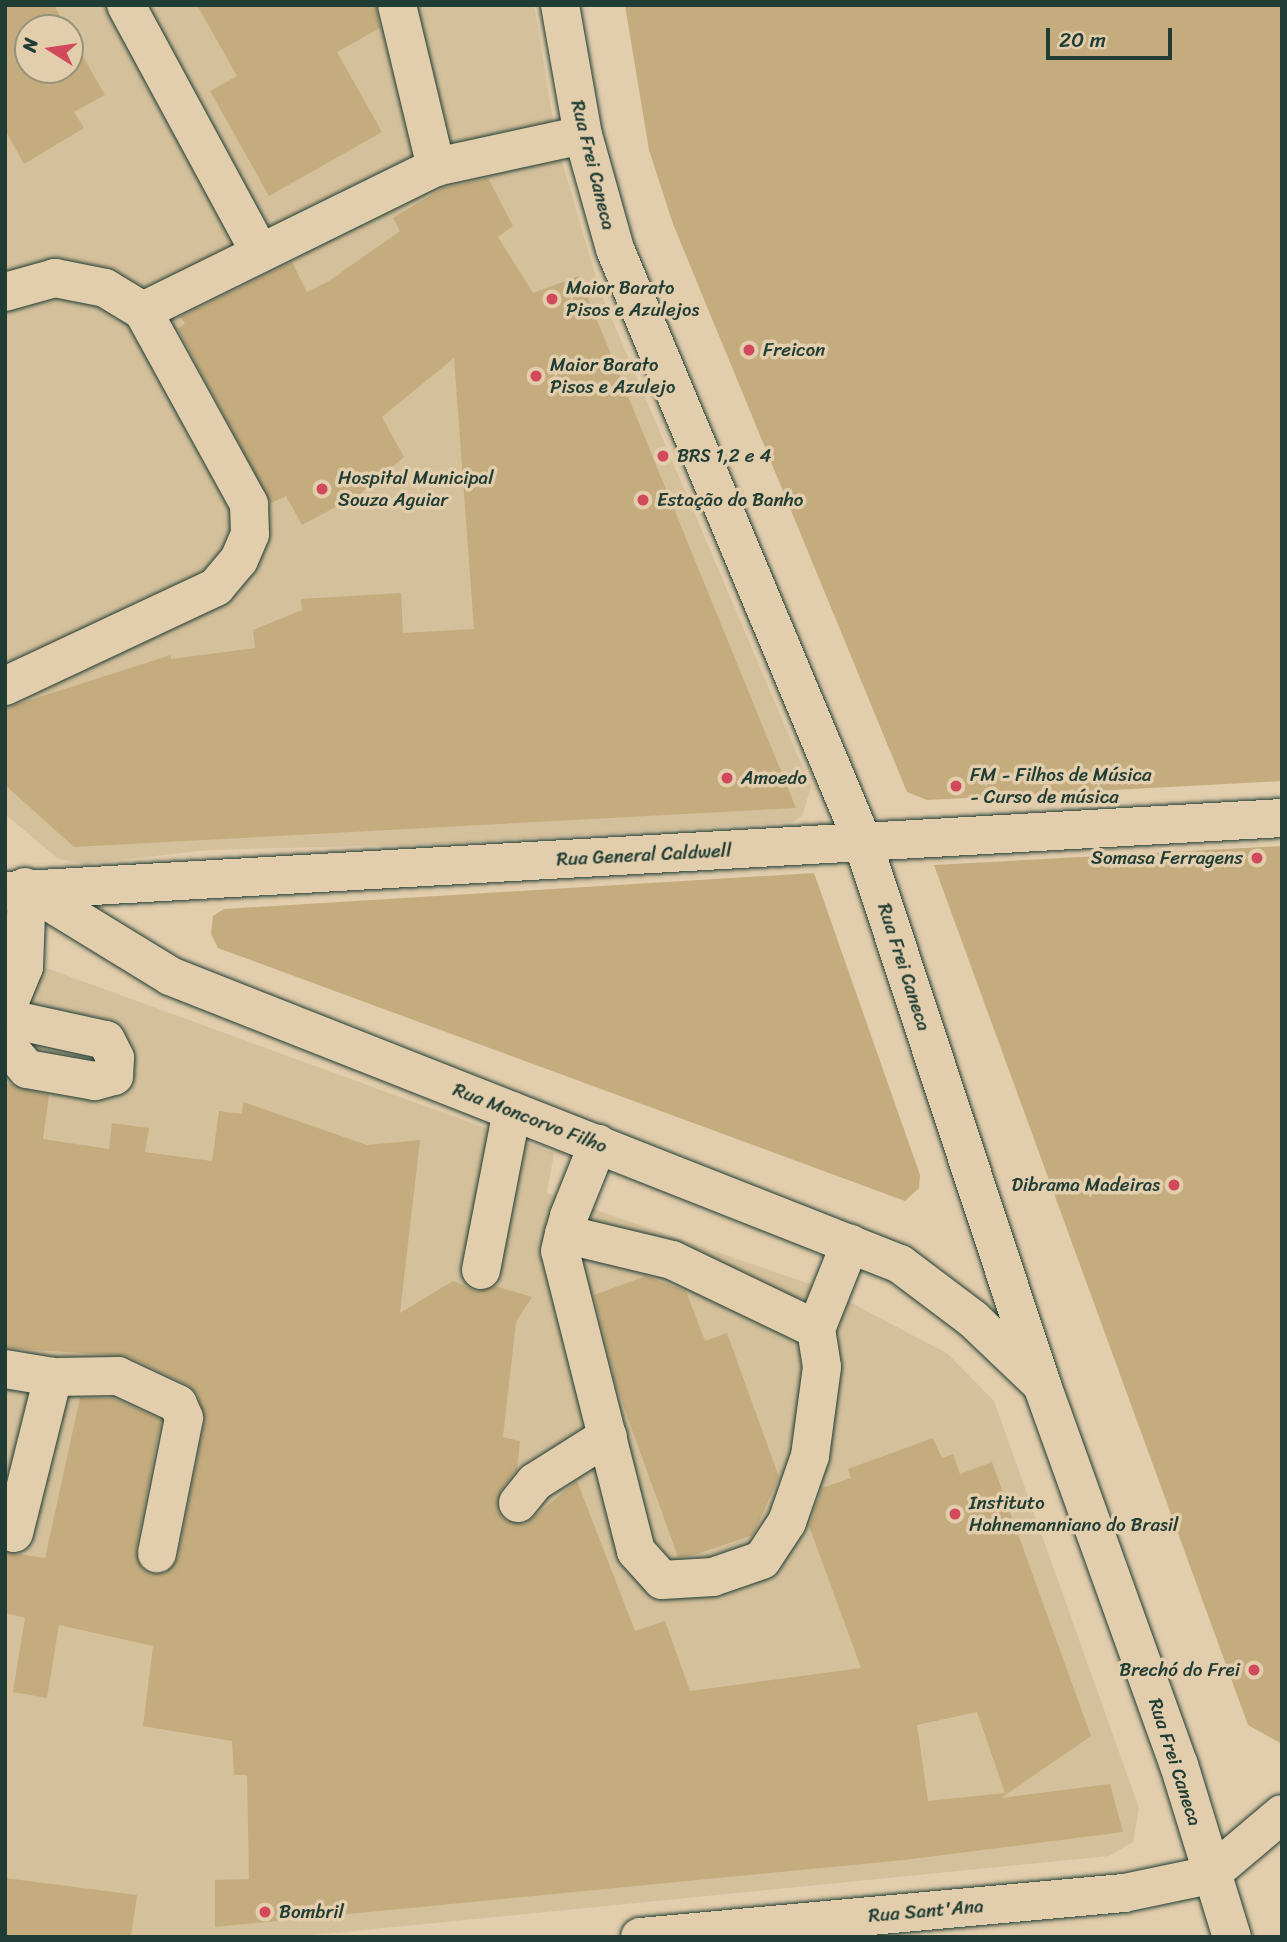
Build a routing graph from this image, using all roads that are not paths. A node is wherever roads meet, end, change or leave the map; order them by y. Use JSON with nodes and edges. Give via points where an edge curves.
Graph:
{"nodes":[{"id":1,"x":126,"y":5,"type":"edge"},
{"id":2,"x":397,"y":5,"type":"edge"},
{"id":3,"x":560,"y":5,"type":"edge"},
{"id":4,"x":583,"y":135,"type":"junction"},
{"id":5,"x":436,"y":167,"type":"junction"},
{"id":6,"x":260,"y":253,"type":"junction"},
{"id":7,"x":5,"y":292,"type":"edge"},
{"id":8,"x":143,"y":311,"type":"junction"},
{"id":9,"x":5,"y":686,"type":"edge"},
{"id":10,"x":1282,"y":818,"type":"edge"},
{"id":11,"x":862,"y":840,"type":"junction"},
{"id":12,"x":13,"y":882,"type":"edge"},
{"id":13,"x":5,"y":1016,"type":"edge"},
{"id":14,"x":5,"y":1043,"type":"edge"},
{"id":15,"x":512,"y":1111,"type":"junction"},
{"id":16,"x":598,"y":1144,"type":"junction"},
{"id":17,"x":564,"y":1234,"type":"junction"},
{"id":18,"x":850,"y":1244,"type":"junction"},
{"id":19,"x":481,"y":1270,"type":"dead end"},
{"id":20,"x":816,"y":1329,"type":"junction"},
{"id":21,"x":5,"y":1370,"type":"edge"},
{"id":22,"x":53,"y":1377,"type":"junction"},
{"id":23,"x":1042,"y":1385,"type":"junction"},
{"id":24,"x":608,"y":1436,"type":"junction"},
{"id":25,"x":518,"y":1503,"type":"dead end"},
{"id":26,"x":14,"y":1532,"type":"dead end"},
{"id":27,"x":157,"y":1553,"type":"dead end"},
{"id":28,"x":1282,"y":1814,"type":"edge"},
{"id":29,"x":1210,"y":1875,"type":"junction"},
{"id":30,"x":640,"y":1937,"type":"edge"},
{"id":31,"x":1232,"y":1937,"type":"edge"}],
"edges":[{"from":1,"to":6,"type":"main road"},
{"from":2,"to":5,"type":"main road"},
{"from":3,"to":4,"type":"main road","name":"Rua Frei Caneca"},
{"from":4,"to":5,"type":"main road"},
{"from":4,"to":11,"type":"main road","name":"Rua Frei Caneca","via":[[615,249]]},
{"from":5,"to":6,"type":"main road"},
{"from":6,"to":8,"type":"main road"},
{"from":7,"to":8,"type":"main road","via":[[55,278],[105,288]]},
{"from":8,"to":9,"type":"main road","via":[[249,504],[250,534],[240,560],[216,587]]},
{"from":10,"to":11,"type":"main road","name":"Rua General Caldwell"},
{"from":11,"to":12,"type":"main road","name":"Rua General Caldwell"},
{"from":11,"to":23,"type":"main road","name":"Rua Frei Caneca"},
{"from":12,"to":13,"type":"main road","via":[[24,967]]},
{"from":12,"to":15,"type":"main road","name":"Rua Moncorvo Filho","via":[[170,976]]},
{"from":13,"to":14,"type":"main road","via":[[106,1040],[115,1058],[114,1076],[95,1081],[27,1069]]},
{"from":15,"to":16,"type":"main road","name":"Rua Moncorvo Filho"},
{"from":15,"to":19,"type":"main road"},
{"from":16,"to":17,"type":"main road"},
{"from":16,"to":18,"type":"main road","name":"Rua Moncorvo Filho"},
{"from":17,"to":20,"type":"main road","via":[[672,1260]]},
{"from":17,"to":24,"type":"main road","via":[[563,1278]]},
{"from":18,"to":20,"type":"main road"},
{"from":18,"to":23,"type":"main road","name":"Rua Moncorvo Filho","via":[[900,1264],[973,1319]]},
{"from":20,"to":24,"type":"main road","via":[[822,1367],[810,1455],[786,1522],[762,1560],[713,1577],[662,1580],[647,1569],[636,1551]]},
{"from":21,"to":22,"type":"main road"},
{"from":22,"to":26,"type":"main road"},
{"from":22,"to":27,"type":"main road","via":[[118,1376],[181,1410]]},
{"from":23,"to":29,"type":"main road","name":"Rua Frei Caneca","via":[[1179,1765]]},
{"from":24,"to":25,"type":"main road","via":[[535,1482]]},
{"from":28,"to":29,"type":"main road"},
{"from":29,"to":30,"type":"main road","name":"Rua Sant'Ana","via":[[1124,1892]]},
{"from":29,"to":31,"type":"main road","name":"Rua Frei Caneca"}]}
